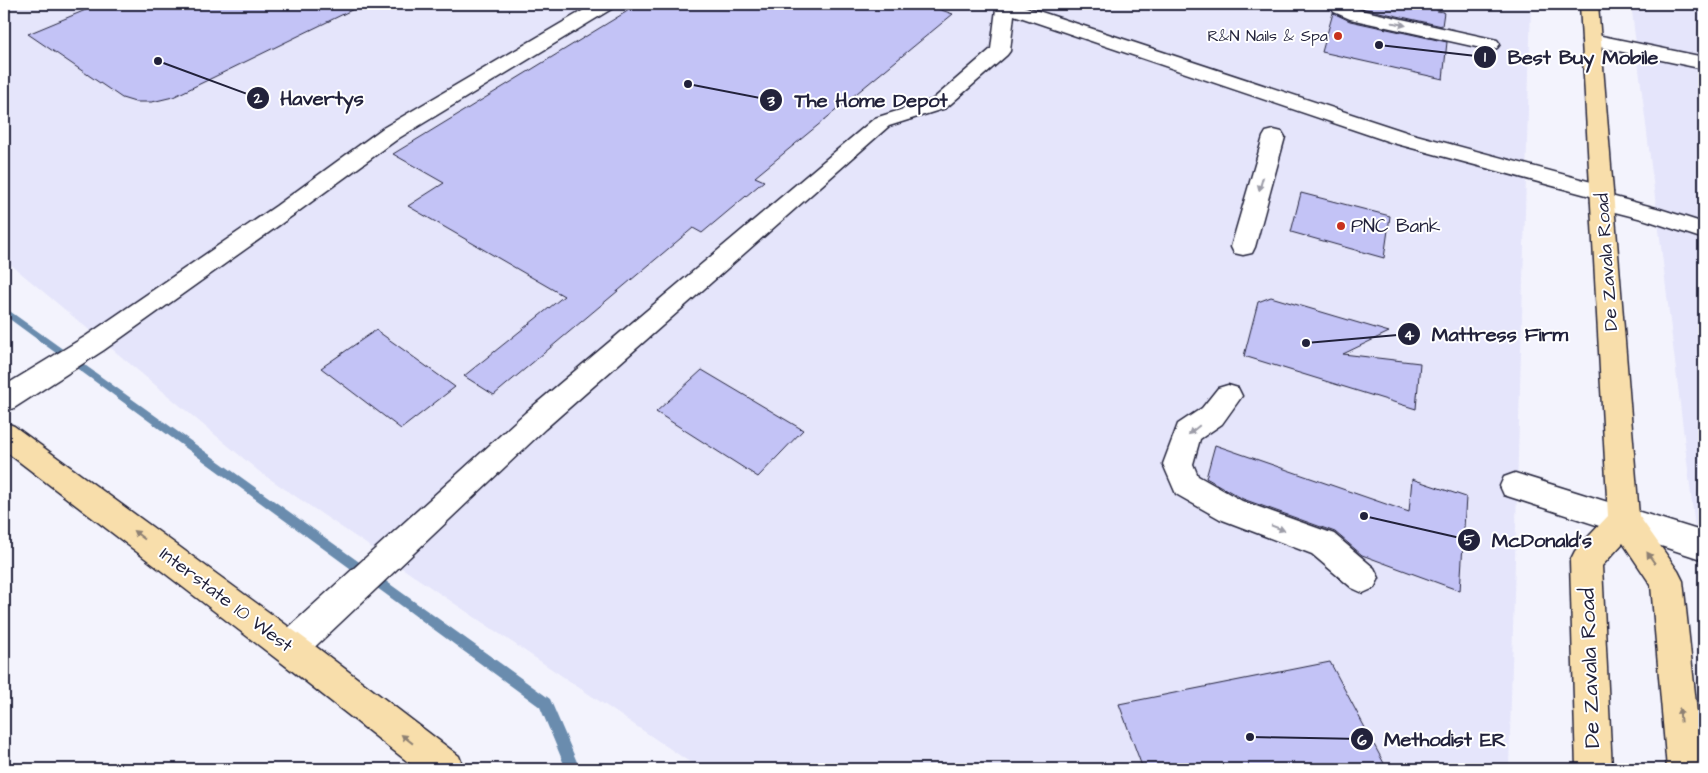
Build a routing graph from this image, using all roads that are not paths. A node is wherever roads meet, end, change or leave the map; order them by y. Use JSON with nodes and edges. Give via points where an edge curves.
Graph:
{"nodes":[{"id":1,"x":607,"y":4,"type":"edge"},
{"id":2,"x":1004,"y":4,"type":"edge"},
{"id":3,"x":1338,"y":4,"type":"edge"},
{"id":4,"x":1586,"y":4,"type":"edge"},
{"id":5,"x":1592,"y":40,"type":"junction"},
{"id":6,"x":1490,"y":44,"type":"dead end"},
{"id":7,"x":1704,"y":63,"type":"edge"},
{"id":8,"x":1274,"y":137,"type":"dead end"},
{"id":9,"x":1603,"y":197,"type":"junction"},
{"id":10,"x":1704,"y":231,"type":"edge"},
{"id":11,"x":1243,"y":247,"type":"dead end"},
{"id":12,"x":1228,"y":396,"type":"dead end"},
{"id":13,"x":4,"y":400,"type":"edge"},
{"id":14,"x":4,"y":434,"type":"edge"},
{"id":15,"x":1515,"y":486,"type":"dead end"},
{"id":16,"x":1624,"y":520,"type":"junction"},
{"id":17,"x":1704,"y":546,"type":"edge"},
{"id":18,"x":1363,"y":578,"type":"dead end"},
{"id":19,"x":290,"y":648,"type":"junction"},
{"id":20,"x":446,"y":769,"type":"edge"},
{"id":21,"x":1594,"y":769,"type":"edge"},
{"id":22,"x":1685,"y":769,"type":"edge"}],
"edges":[{"from":1,"to":13,"type":"lane","via":[[391,133],[95,343]]},
{"from":2,"to":9,"type":"lane","via":[[1401,138]]},
{"from":2,"to":19,"type":"lane","via":[[1000,51],[939,104],[882,122],[535,421]]},
{"from":3,"to":6,"type":"lane","one_way":true,"via":[[1350,13]]},
{"from":4,"to":5,"type":"main road","name":"De Zavala Road"},
{"from":5,"to":7,"type":"lane"},
{"from":5,"to":9,"type":"main road","name":"De Zavala Road"},
{"from":8,"to":11,"type":"lane","one_way":true},
{"from":9,"to":10,"type":"lane"},
{"from":9,"to":16,"type":"main road","name":"De Zavala Road"},
{"from":12,"to":18,"type":"lane","one_way":true,"via":[[1212,416],[1188,432],[1178,464],[1187,485],[1231,510],[1323,544]]},
{"from":19,"to":14,"type":"main road","name":"Interstate 10 West","one_way":true},
{"from":15,"to":16,"type":"lane"},
{"from":16,"to":17,"type":"lane"},
{"from":16,"to":21,"type":"main road","name":"De Zavala Road","via":[[1586,561]]},
{"from":22,"to":16,"type":"main road","one_way":true,"via":[[1667,582]]},
{"from":20,"to":19,"type":"main road","name":"Interstate 10 West","one_way":true}]}
